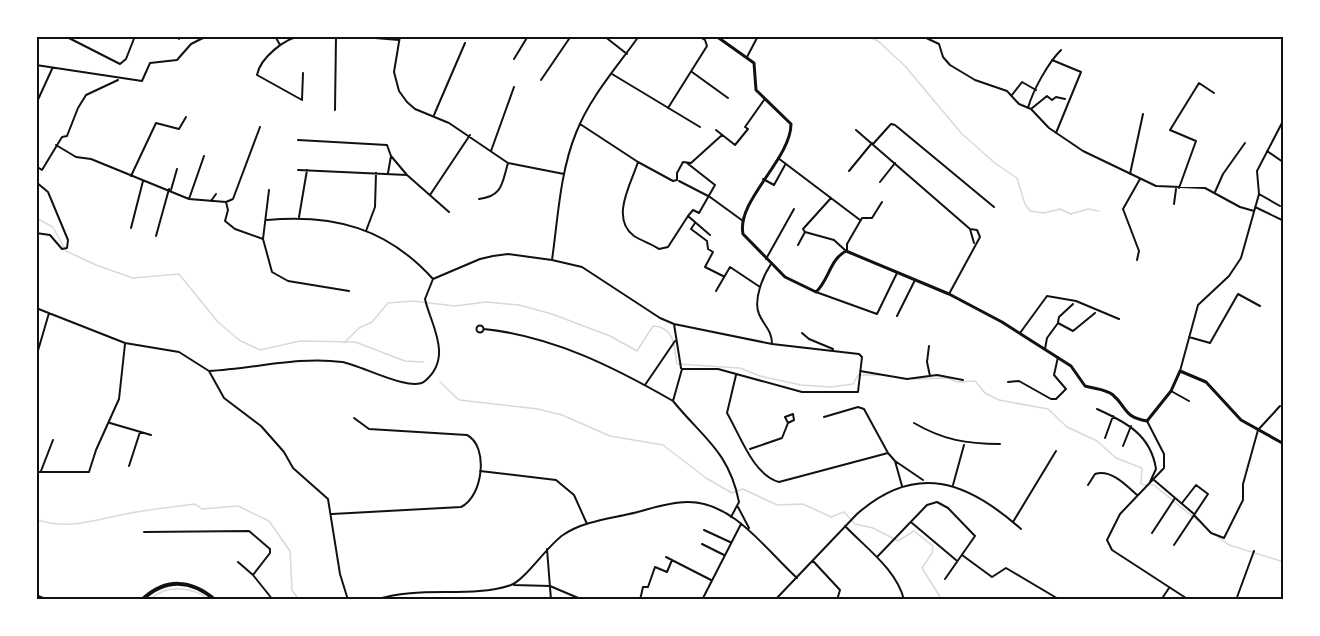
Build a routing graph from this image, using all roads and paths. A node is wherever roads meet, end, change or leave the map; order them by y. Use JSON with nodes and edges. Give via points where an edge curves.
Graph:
{"nodes":[{"id":1,"x":66,"y":36,"type":"edge"},
{"id":2,"x":135,"y":36,"type":"edge"},
{"id":3,"x":207,"y":36,"type":"edge"},
{"id":4,"x":275,"y":36,"type":"edge"},
{"id":5,"x":301,"y":36,"type":"edge"},
{"id":6,"x":336,"y":36,"type":"edge"},
{"id":7,"x":351,"y":36,"type":"edge"},
{"id":8,"x":528,"y":36,"type":"edge"},
{"id":9,"x":571,"y":36,"type":"edge"},
{"id":10,"x":604,"y":36,"type":"edge"},
{"id":11,"x":639,"y":36,"type":"edge"},
{"id":12,"x":698,"y":36,"type":"edge"},
{"id":13,"x":716,"y":36,"type":"edge"},
{"id":14,"x":758,"y":36,"type":"edge"},
{"id":15,"x":922,"y":36,"type":"edge"},
{"id":16,"x":400,"y":38,"type":"edge"},
{"id":17,"x":465,"y":43,"type":"dead end"},
{"id":18,"x":280,"y":45,"type":"junction"},
{"id":19,"x":1061,"y":50,"type":"dead end"},
{"id":20,"x":627,"y":54,"type":"junction"},
{"id":21,"x":747,"y":57,"type":"junction"},
{"id":22,"x":514,"y":59,"type":"dead end"},
{"id":23,"x":1052,"y":60,"type":"junction"},
{"id":24,"x":36,"y":65,"type":"edge"},
{"id":25,"x":52,"y":69,"type":"junction"},
{"id":26,"x":303,"y":72,"type":"dead end"},
{"id":27,"x":692,"y":72,"type":"junction"},
{"id":28,"x":612,"y":74,"type":"junction"},
{"id":29,"x":118,"y":80,"type":"junction"},
{"id":30,"x":541,"y":80,"type":"dead end"},
{"id":31,"x":514,"y":87,"type":"dead end"},
{"id":32,"x":1036,"y":90,"type":"junction"},
{"id":33,"x":36,"y":93,"type":"edge"},
{"id":34,"x":1214,"y":93,"type":"dead end"},
{"id":35,"x":40,"y":95,"type":"junction"},
{"id":36,"x":1012,"y":95,"type":"junction"},
{"id":37,"x":728,"y":98,"type":"dead end"},
{"id":38,"x":1065,"y":99,"type":"dead end"},
{"id":39,"x":764,"y":100,"type":"junction"},
{"id":40,"x":36,"y":104,"type":"edge"},
{"id":41,"x":668,"y":108,"type":"junction"},
{"id":42,"x":1030,"y":109,"type":"junction"},
{"id":43,"x":335,"y":110,"type":"dead end"},
{"id":44,"x":1143,"y":114,"type":"dead end"},
{"id":45,"x":434,"y":115,"type":"junction"},
{"id":46,"x":186,"y":117,"type":"dead end"},
{"id":47,"x":1284,"y":119,"type":"edge"},
{"id":48,"x":580,"y":124,"type":"junction"},
{"id":49,"x":260,"y":127,"type":"dead end"},
{"id":50,"x":700,"y":127,"type":"dead end"},
{"id":51,"x":717,"y":130,"type":"dead end"},
{"id":52,"x":856,"y":130,"type":"dead end"},
{"id":53,"x":1056,"y":133,"type":"junction"},
{"id":54,"x":470,"y":135,"type":"junction"},
{"id":55,"x":722,"y":135,"type":"junction"},
{"id":56,"x":298,"y":141,"type":"dead end"},
{"id":57,"x":1245,"y":143,"type":"dead end"},
{"id":58,"x":872,"y":144,"type":"junction"},
{"id":59,"x":56,"y":145,"type":"junction"},
{"id":60,"x":491,"y":151,"type":"junction"},
{"id":61,"x":1267,"y":151,"type":"junction"},
{"id":62,"x":204,"y":156,"type":"dead end"},
{"id":63,"x":391,"y":156,"type":"junction"},
{"id":64,"x":778,"y":158,"type":"junction"},
{"id":65,"x":1284,"y":160,"type":"edge"},
{"id":66,"x":638,"y":162,"type":"junction"},
{"id":67,"x":508,"y":163,"type":"junction"},
{"id":68,"x":687,"y":163,"type":"junction"},
{"id":69,"x":895,"y":163,"type":"junction"},
{"id":70,"x":786,"y":164,"type":"junction"},
{"id":71,"x":36,"y":166,"type":"edge"},
{"id":72,"x":177,"y":169,"type":"dead end"},
{"id":73,"x":298,"y":170,"type":"dead end"},
{"id":74,"x":307,"y":171,"type":"junction"},
{"id":75,"x":849,"y":171,"type":"dead end"},
{"id":76,"x":376,"y":172,"type":"junction"},
{"id":77,"x":388,"y":173,"type":"junction"},
{"id":78,"x":564,"y":174,"type":"junction"},
{"id":79,"x":1130,"y":174,"type":"junction"},
{"id":80,"x":407,"y":175,"type":"junction"},
{"id":81,"x":131,"y":176,"type":"junction"},
{"id":82,"x":763,"y":179,"type":"junction"},
{"id":83,"x":1140,"y":179,"type":"junction"},
{"id":84,"x":143,"y":181,"type":"junction"},
{"id":85,"x":679,"y":181,"type":"dead end"},
{"id":86,"x":36,"y":182,"type":"edge"},
{"id":87,"x":880,"y":182,"type":"dead end"},
{"id":88,"x":1178,"y":189,"type":"junction"},
{"id":89,"x":170,"y":190,"type":"junction"},
{"id":90,"x":270,"y":190,"type":"dead end"},
{"id":91,"x":1215,"y":192,"type":"junction"},
{"id":92,"x":216,"y":194,"type":"dead end"},
{"id":93,"x":1259,"y":194,"type":"junction"},
{"id":94,"x":430,"y":195,"type":"junction"},
{"id":95,"x":708,"y":196,"type":"junction"},
{"id":96,"x":831,"y":198,"type":"junction"},
{"id":97,"x":189,"y":199,"type":"junction"},
{"id":98,"x":479,"y":199,"type":"dead end"},
{"id":99,"x":211,"y":201,"type":"junction"},
{"id":100,"x":226,"y":202,"type":"junction"},
{"id":101,"x":882,"y":202,"type":"dead end"},
{"id":102,"x":1174,"y":204,"type":"dead end"},
{"id":103,"x":1280,"y":206,"type":"dead end"},
{"id":104,"x":994,"y":207,"type":"dead end"},
{"id":105,"x":794,"y":209,"type":"dead end"},
{"id":106,"x":1255,"y":209,"type":"junction"},
{"id":107,"x":449,"y":212,"type":"dead end"},
{"id":108,"x":688,"y":216,"type":"junction"},
{"id":109,"x":299,"y":217,"type":"junction"},
{"id":110,"x":267,"y":220,"type":"junction"},
{"id":111,"x":861,"y":220,"type":"junction"},
{"id":112,"x":743,"y":221,"type":"junction"},
{"id":113,"x":1284,"y":221,"type":"edge"},
{"id":114,"x":695,"y":223,"type":"junction"},
{"id":115,"x":131,"y":228,"type":"dead end"},
{"id":116,"x":970,"y":229,"type":"junction"},
{"id":117,"x":366,"y":231,"type":"junction"},
{"id":118,"x":805,"y":232,"type":"junction"},
{"id":119,"x":36,"y":233,"type":"edge"},
{"id":120,"x":710,"y":235,"type":"dead end"},
{"id":121,"x":156,"y":236,"type":"dead end"},
{"id":122,"x":263,"y":239,"type":"junction"},
{"id":123,"x":974,"y":243,"type":"junction"},
{"id":124,"x":798,"y":245,"type":"dead end"},
{"id":125,"x":847,"y":251,"type":"junction"},
{"id":126,"x":766,"y":259,"type":"junction"},
{"id":127,"x":552,"y":260,"type":"junction"},
{"id":128,"x":1137,"y":260,"type":"dead end"},
{"id":129,"x":771,"y":264,"type":"junction"},
{"id":130,"x":898,"y":273,"type":"junction"},
{"id":131,"x":723,"y":276,"type":"junction"},
{"id":132,"x":433,"y":279,"type":"junction"},
{"id":133,"x":915,"y":280,"type":"junction"},
{"id":134,"x":761,"y":287,"type":"junction"},
{"id":135,"x":349,"y":291,"type":"dead end"},
{"id":136,"x":716,"y":291,"type":"dead end"},
{"id":137,"x":816,"y":292,"type":"junction"},
{"id":138,"x":949,"y":294,"type":"junction"},
{"id":139,"x":1073,"y":304,"type":"dead end"},
{"id":140,"x":1260,"y":306,"type":"dead end"},
{"id":141,"x":36,"y":308,"type":"edge"},
{"id":142,"x":49,"y":313,"type":"junction"},
{"id":143,"x":1095,"y":313,"type":"dead end"},
{"id":144,"x":897,"y":316,"type":"dead end"},
{"id":145,"x":1119,"y":319,"type":"dead end"},
{"id":146,"x":1058,"y":323,"type":"junction"},
{"id":147,"x":675,"y":324,"type":"junction"},
{"id":148,"x":484,"y":329,"type":"dead end"},
{"id":149,"x":802,"y":333,"type":"dead end"},
{"id":150,"x":1020,"y":333,"type":"junction"},
{"id":151,"x":1189,"y":337,"type":"junction"},
{"id":152,"x":675,"y":341,"type":"junction"},
{"id":153,"x":125,"y":343,"type":"junction"},
{"id":154,"x":772,"y":344,"type":"junction"},
{"id":155,"x":929,"y":346,"type":"dead end"},
{"id":156,"x":835,"y":351,"type":"junction"},
{"id":157,"x":1045,"y":351,"type":"junction"},
{"id":158,"x":1058,"y":357,"type":"junction"},
{"id":159,"x":682,"y":369,"type":"junction"},
{"id":160,"x":209,"y":371,"type":"junction"},
{"id":161,"x":860,"y":371,"type":"junction"},
{"id":162,"x":1180,"y":371,"type":"junction"},
{"id":163,"x":736,"y":374,"type":"junction"},
{"id":164,"x":930,"y":376,"type":"junction"},
{"id":165,"x":963,"y":380,"type":"dead end"},
{"id":166,"x":36,"y":382,"type":"edge"},
{"id":167,"x":1008,"y":382,"type":"dead end"},
{"id":168,"x":645,"y":385,"type":"junction"},
{"id":169,"x":1171,"y":391,"type":"junction"},
{"id":170,"x":673,"y":401,"type":"junction"},
{"id":171,"x":1189,"y":401,"type":"dead end"},
{"id":172,"x":1280,"y":406,"type":"dead end"},
{"id":173,"x":1097,"y":409,"type":"dead end"},
{"id":174,"x":1113,"y":416,"type":"junction"},
{"id":175,"x":825,"y":417,"type":"dead end"},
{"id":176,"x":354,"y":418,"type":"dead end"},
{"id":177,"x":1147,"y":422,"type":"junction"},
{"id":178,"x":110,"y":423,"type":"junction"},
{"id":179,"x":788,"y":423,"type":"dead end"},
{"id":180,"x":914,"y":423,"type":"dead end"},
{"id":181,"x":1131,"y":426,"type":"junction"},
{"id":182,"x":1258,"y":430,"type":"junction"},
{"id":183,"x":140,"y":432,"type":"junction"},
{"id":184,"x":151,"y":435,"type":"dead end"},
{"id":185,"x":1105,"y":438,"type":"dead end"},
{"id":186,"x":53,"y":440,"type":"dead end"},
{"id":187,"x":964,"y":444,"type":"junction"},
{"id":188,"x":1000,"y":444,"type":"dead end"},
{"id":189,"x":1284,"y":444,"type":"edge"},
{"id":190,"x":1123,"y":446,"type":"dead end"},
{"id":191,"x":748,"y":450,"type":"junction"},
{"id":192,"x":1056,"y":451,"type":"dead end"},
{"id":193,"x":888,"y":453,"type":"junction"},
{"id":194,"x":895,"y":461,"type":"junction"},
{"id":195,"x":129,"y":466,"type":"dead end"},
{"id":196,"x":480,"y":471,"type":"junction"},
{"id":197,"x":36,"y":472,"type":"edge"},
{"id":198,"x":41,"y":472,"type":"junction"},
{"id":199,"x":1154,"y":480,"type":"junction"},
{"id":200,"x":924,"y":481,"type":"junction"},
{"id":201,"x":1149,"y":484,"type":"junction"},
{"id":202,"x":952,"y":485,"type":"junction"},
{"id":203,"x":1088,"y":485,"type":"dead end"},
{"id":204,"x":902,"y":486,"type":"junction"},
{"id":205,"x":1137,"y":495,"type":"junction"},
{"id":206,"x":1175,"y":498,"type":"junction"},
{"id":207,"x":1182,"y":504,"type":"junction"},
{"id":208,"x":738,"y":507,"type":"junction"},
{"id":209,"x":333,"y":514,"type":"junction"},
{"id":210,"x":1194,"y":515,"type":"junction"},
{"id":211,"x":731,"y":517,"type":"junction"},
{"id":212,"x":911,"y":522,"type":"junction"},
{"id":213,"x":1013,"y":522,"type":"junction"},
{"id":214,"x":587,"y":524,"type":"junction"},
{"id":215,"x":741,"y":524,"type":"junction"},
{"id":216,"x":845,"y":526,"type":"junction"},
{"id":217,"x":704,"y":530,"type":"dead end"},
{"id":218,"x":1021,"y":530,"type":"dead end"},
{"id":219,"x":750,"y":531,"type":"junction"},
{"id":220,"x":144,"y":532,"type":"dead end"},
{"id":221,"x":1152,"y":533,"type":"dead end"},
{"id":222,"x":730,"y":542,"type":"junction"},
{"id":223,"x":702,"y":543,"type":"dead end"},
{"id":224,"x":1174,"y":545,"type":"dead end"},
{"id":225,"x":547,"y":549,"type":"junction"},
{"id":226,"x":1254,"y":551,"type":"dead end"},
{"id":227,"x":961,"y":554,"type":"junction"},
{"id":228,"x":724,"y":555,"type":"junction"},
{"id":229,"x":666,"y":557,"type":"dead end"},
{"id":230,"x":877,"y":557,"type":"junction"},
{"id":231,"x":672,"y":560,"type":"junction"},
{"id":232,"x":956,"y":560,"type":"junction"},
{"id":233,"x":812,"y":561,"type":"junction"},
{"id":234,"x":238,"y":562,"type":"dead end"},
{"id":235,"x":253,"y":575,"type":"junction"},
{"id":236,"x":797,"y":578,"type":"junction"},
{"id":237,"x":945,"y":579,"type":"dead end"},
{"id":238,"x":711,"y":580,"type":"junction"},
{"id":239,"x":513,"y":585,"type":"junction"},
{"id":240,"x":550,"y":586,"type":"junction"},
{"id":241,"x":1169,"y":588,"type":"junction"},
{"id":242,"x":36,"y":596,"type":"edge"},
{"id":243,"x":348,"y":599,"type":"edge"},
{"id":244,"x":46,"y":600,"type":"edge"},
{"id":245,"x":142,"y":600,"type":"edge"},
{"id":246,"x":214,"y":600,"type":"edge"},
{"id":247,"x":273,"y":600,"type":"edge"},
{"id":248,"x":374,"y":600,"type":"edge"},
{"id":249,"x":551,"y":600,"type":"edge"},
{"id":250,"x":583,"y":600,"type":"edge"},
{"id":251,"x":640,"y":600,"type":"edge"},
{"id":252,"x":702,"y":600,"type":"edge"},
{"id":253,"x":775,"y":600,"type":"edge"},
{"id":254,"x":837,"y":600,"type":"edge"},
{"id":255,"x":904,"y":600,"type":"edge"},
{"id":256,"x":1060,"y":600,"type":"edge"},
{"id":257,"x":1161,"y":600,"type":"edge"},
{"id":258,"x":1189,"y":600,"type":"edge"},
{"id":259,"x":1236,"y":600,"type":"edge"}],
"edges":[{"from":1,"to":2,"type":"street","via":[[120,64]]},
{"from":3,"to":29,"type":"street","via":[[191,44],[177,60],[150,63],[142,81]]},
{"from":4,"to":18,"type":"street"},
{"from":5,"to":18,"type":"street"},
{"from":6,"to":43,"type":"street"},
{"from":7,"to":16,"type":"street"},
{"from":8,"to":22,"type":"street"},
{"from":9,"to":30,"type":"street"},
{"from":10,"to":20,"type":"street"},
{"from":11,"to":20,"type":"street"},
{"from":12,"to":27,"type":"street","via":[[707,46]]},
{"from":13,"to":21,"type":"street"},
{"from":14,"to":21,"type":"street"},
{"from":15,"to":36,"type":"street","via":[[939,44],[950,65]]},
{"from":16,"to":45,"type":"street","via":[[394,72],[399,91],[415,109]]},
{"from":17,"to":45,"type":"street"},
{"from":18,"to":26,"type":"street","via":[[257,75],[302,99]]},
{"from":19,"to":23,"type":"street"},
{"from":20,"to":28,"type":"street"},
{"from":21,"to":39,"type":"street","via":[[754,63],[756,90]]},
{"from":23,"to":32,"type":"street"},
{"from":23,"to":53,"type":"street","via":[[1081,72]]},
{"from":24,"to":25,"type":"street"},
{"from":25,"to":29,"type":"street"},
{"from":25,"to":35,"type":"street"},
{"from":27,"to":37,"type":"street"},
{"from":27,"to":41,"type":"street"},
{"from":28,"to":41,"type":"street"},
{"from":28,"to":48,"type":"street"},
{"from":29,"to":59,"type":"street","via":[[86,95],[67,136]]},
{"from":31,"to":60,"type":"street"},
{"from":32,"to":36,"type":"street","via":[[1022,82]]},
{"from":32,"to":42,"type":"street"},
{"from":33,"to":35,"type":"street"},
{"from":34,"to":88,"type":"street","via":[[1199,83],[1170,130],[1196,141]]},
{"from":35,"to":40,"type":"street"},
{"from":36,"to":42,"type":"street"},
{"from":38,"to":42,"type":"street","via":[[1052,100],[1047,96]]},
{"from":39,"to":55,"type":"street","via":[[735,145]]},
{"from":39,"to":64,"type":"street","via":[[791,124],[791,134]]},
{"from":41,"to":50,"type":"street"},
{"from":42,"to":53,"type":"street"},
{"from":44,"to":79,"type":"street"},
{"from":45,"to":54,"type":"street"},
{"from":46,"to":81,"type":"street","via":[[179,129],[156,123]]},
{"from":47,"to":61,"type":"street"},
{"from":48,"to":66,"type":"street"},
{"from":48,"to":78,"type":"street"},
{"from":49,"to":100,"type":"street","via":[[233,200]]},
{"from":51,"to":55,"type":"street"},
{"from":52,"to":58,"type":"street"},
{"from":53,"to":79,"type":"street"},
{"from":54,"to":60,"type":"street"},
{"from":54,"to":94,"type":"street"},
{"from":55,"to":68,"type":"street"},
{"from":56,"to":63,"type":"street","via":[[386,145]]},
{"from":57,"to":91,"type":"street"},
{"from":58,"to":69,"type":"street"},
{"from":58,"to":75,"type":"street"},
{"from":58,"to":104,"type":"street","via":[[891,124],[895,125]]},
{"from":59,"to":71,"type":"street","via":[[42,170]]},
{"from":59,"to":81,"type":"street","via":[[76,157],[91,159]]},
{"from":60,"to":67,"type":"street"},
{"from":61,"to":65,"type":"street"},
{"from":61,"to":93,"type":"street","via":[[1257,171]]},
{"from":62,"to":97,"type":"street"},
{"from":63,"to":77,"type":"street"},
{"from":63,"to":80,"type":"street"},
{"from":64,"to":70,"type":"street"},
{"from":64,"to":82,"type":"street"},
{"from":66,"to":68,"type":"street","via":[[673,181],[677,180],[676,173],[683,162]]},
{"from":66,"to":108,"type":"street","via":[[624,205],[622,219],[626,228],[634,236],[664,249]]},
{"from":67,"to":78,"type":"street"},
{"from":67,"to":98,"type":"street","via":[[497,193]]},
{"from":68,"to":95,"type":"street","via":[[715,185]]},
{"from":69,"to":87,"type":"street"},
{"from":69,"to":116,"type":"street"},
{"from":70,"to":82,"type":"street","via":[[774,185]]},
{"from":70,"to":96,"type":"street"},
{"from":72,"to":89,"type":"street"},
{"from":73,"to":74,"type":"street"},
{"from":74,"to":76,"type":"street"},
{"from":74,"to":109,"type":"street"},
{"from":76,"to":77,"type":"street"},
{"from":76,"to":117,"type":"street","via":[[375,207]]},
{"from":77,"to":80,"type":"street"},
{"from":78,"to":127,"type":"street"},
{"from":79,"to":83,"type":"street"},
{"from":80,"to":94,"type":"street"},
{"from":81,"to":84,"type":"street"},
{"from":82,"to":112,"type":"street"},
{"from":83,"to":88,"type":"street","via":[[1162,188]]},
{"from":83,"to":128,"type":"street","via":[[1123,209],[1139,251]]},
{"from":84,"to":89,"type":"street"},
{"from":84,"to":115,"type":"street"},
{"from":85,"to":95,"type":"street"},
{"from":86,"to":119,"type":"street","via":[[48,192],[68,240],[67,248],[62,249],[50,235]]},
{"from":88,"to":91,"type":"street","via":[[1196,187]]},
{"from":88,"to":102,"type":"street"},
{"from":89,"to":97,"type":"street"},
{"from":89,"to":121,"type":"street"},
{"from":90,"to":110,"type":"street"},
{"from":91,"to":106,"type":"street","via":[[1240,207]]},
{"from":92,"to":99,"type":"street"},
{"from":93,"to":103,"type":"street"},
{"from":93,"to":106,"type":"street"},
{"from":94,"to":107,"type":"street"},
{"from":95,"to":108,"type":"street","via":[[699,213],[693,210]]},
{"from":95,"to":112,"type":"street"},
{"from":96,"to":111,"type":"street"},
{"from":96,"to":118,"type":"street","via":[[803,227]]},
{"from":97,"to":99,"type":"street"},
{"from":99,"to":100,"type":"street"},
{"from":100,"to":122,"type":"street","via":[[228,225]]},
{"from":101,"to":111,"type":"street","via":[[872,218],[864,216]]},
{"from":105,"to":126,"type":"street"},
{"from":106,"to":113,"type":"street"},
{"from":106,"to":151,"type":"street","via":[[1241,258],[1229,276],[1198,305]]},
{"from":108,"to":114,"type":"street"},
{"from":109,"to":110,"type":"street"},
{"from":109,"to":117,"type":"street","via":[[334,221]]},
{"from":110,"to":122,"type":"street"},
{"from":111,"to":125,"type":"street","via":[[847,243]]},
{"from":112,"to":126,"type":"street","via":[[742,234]]},
{"from":114,"to":120,"type":"street"},
{"from":114,"to":131,"type":"street","via":[[691,229],[707,241],[713,252],[705,267]]},
{"from":116,"to":123,"type":"street"},
{"from":116,"to":123,"type":"street","via":[[980,234]]},
{"from":117,"to":132,"type":"street","via":[[403,251]]},
{"from":118,"to":124,"type":"street"},
{"from":118,"to":125,"type":"street","via":[[834,240]]},
{"from":122,"to":135,"type":"street","via":[[268,263],[278,277]]},
{"from":123,"to":138,"type":"street"},
{"from":125,"to":130,"type":"street"},
{"from":125,"to":137,"type":"street","via":[[837,256],[825,285]]},
{"from":126,"to":129,"type":"street"},
{"from":127,"to":132,"type":"street","via":[[508,254],[493,256]]},
{"from":127,"to":147,"type":"street","via":[[582,267],[634,303]]},
{"from":129,"to":134,"type":"street"},
{"from":129,"to":137,"type":"street","via":[[785,277]]},
{"from":130,"to":133,"type":"street"},
{"from":130,"to":137,"type":"street","via":[[877,314]]},
{"from":131,"to":134,"type":"street","via":[[730,267]]},
{"from":131,"to":136,"type":"street"},
{"from":132,"to":160,"type":"street","via":[[424,299],[439,346],[434,367],[424,382],[396,380],[341,362]]},
{"from":133,"to":138,"type":"street"},
{"from":133,"to":144,"type":"street"},
{"from":134,"to":154,"type":"street","via":[[758,312],[770,329]]},
{"from":138,"to":150,"type":"street"},
{"from":139,"to":146,"type":"street"},
{"from":140,"to":151,"type":"street","via":[[1238,294],[1210,343]]},
{"from":141,"to":142,"type":"street"},
{"from":142,"to":153,"type":"street"},
{"from":142,"to":166,"type":"street","via":[[37,354]]},
{"from":143,"to":146,"type":"street","via":[[1073,331]]},
{"from":145,"to":150,"type":"street","via":[[1076,301],[1047,296]]},
{"from":146,"to":157,"type":"street","via":[[1047,338]]},
{"from":147,"to":152,"type":"street"},
{"from":147,"to":154,"type":"street"},
{"from":148,"to":168,"type":"street","via":[[526,336],[613,367]]},
{"from":149,"to":156,"type":"street"},
{"from":150,"to":157,"type":"street"},
{"from":151,"to":162,"type":"street"},
{"from":152,"to":159,"type":"street"},
{"from":152,"to":168,"type":"street"},
{"from":153,"to":160,"type":"street","via":[[179,352]]},
{"from":153,"to":178,"type":"street","via":[[119,399]]},
{"from":154,"to":156,"type":"street"},
{"from":155,"to":164,"type":"street"},
{"from":156,"to":161,"type":"street","via":[[861,355]]},
{"from":157,"to":158,"type":"street"},
{"from":158,"to":167,"type":"street","via":[[1054,375],[1066,389],[1056,399],[1019,381]]},
{"from":158,"to":177,"type":"street","via":[[1071,366],[1085,386],[1107,391],[1123,411]]},
{"from":159,"to":163,"type":"street","via":[[718,369]]},
{"from":159,"to":170,"type":"street"},
{"from":160,"to":209,"type":"street","via":[[226,400],[261,426],[293,468],[327,497]]},
{"from":161,"to":163,"type":"street","via":[[858,392],[802,392]]},
{"from":161,"to":164,"type":"street","via":[[907,379]]},
{"from":162,"to":169,"type":"street"},
{"from":162,"to":182,"type":"street","via":[[1206,382],[1232,412]]},
{"from":163,"to":191,"type":"street","via":[[726,409]]},
{"from":164,"to":165,"type":"street"},
{"from":168,"to":170,"type":"street"},
{"from":169,"to":171,"type":"street"},
{"from":169,"to":177,"type":"street"},
{"from":170,"to":208,"type":"street","via":[[713,442],[737,489]]},
{"from":172,"to":182,"type":"street"},
{"from":173,"to":174,"type":"street"},
{"from":174,"to":181,"type":"street"},
{"from":174,"to":185,"type":"street"},
{"from":175,"to":193,"type":"street","via":[[858,407],[864,409]]},
{"from":176,"to":196,"type":"street","via":[[376,430],[466,435],[479,449]]},
{"from":177,"to":199,"type":"street","via":[[1165,461]]},
{"from":178,"to":183,"type":"street"},
{"from":178,"to":198,"type":"street","via":[[88,474]]},
{"from":179,"to":191,"type":"street","via":[[778,440]]},
{"from":180,"to":187,"type":"street","via":[[934,435]]},
{"from":181,"to":190,"type":"street"},
{"from":181,"to":201,"type":"street","via":[[1147,441],[1154,458],[1156,469]]},
{"from":182,"to":189,"type":"street"},
{"from":182,"to":210,"type":"street","via":[[1243,484],[1243,500],[1224,538],[1212,533]]},
{"from":183,"to":184,"type":"street"},
{"from":183,"to":195,"type":"street"},
{"from":186,"to":198,"type":"street"},
{"from":187,"to":188,"type":"street"},
{"from":187,"to":202,"type":"street"},
{"from":191,"to":193,"type":"street","via":[[760,471],[779,482]]},
{"from":192,"to":213,"type":"street"},
{"from":193,"to":194,"type":"street"},
{"from":194,"to":200,"type":"street"},
{"from":194,"to":204,"type":"street"},
{"from":196,"to":209,"type":"street","via":[[471,499],[461,507]]},
{"from":196,"to":214,"type":"street","via":[[556,480],[574,495]]},
{"from":197,"to":198,"type":"street"},
{"from":199,"to":201,"type":"street"},
{"from":199,"to":206,"type":"street"},
{"from":200,"to":202,"type":"street"},
{"from":200,"to":204,"type":"street"},
{"from":201,"to":205,"type":"street"},
{"from":202,"to":213,"type":"street","via":[[989,503]]},
{"from":203,"to":205,"type":"street","via":[[1095,474],[1104,473]]},
{"from":204,"to":216,"type":"street","via":[[871,501]]},
{"from":205,"to":241,"type":"street","via":[[1114,525],[1107,544]]},
{"from":206,"to":207,"type":"street"},
{"from":206,"to":221,"type":"street"},
{"from":207,"to":210,"type":"street"},
{"from":207,"to":210,"type":"street","via":[[1196,485],[1207,493],[1207,500]]},
{"from":208,"to":211,"type":"street"},
{"from":208,"to":219,"type":"street"},
{"from":209,"to":243,"type":"street","via":[[340,574]]},
{"from":210,"to":224,"type":"street"},
{"from":211,"to":214,"type":"street","via":[[687,501]]},
{"from":211,"to":215,"type":"street"},
{"from":212,"to":227,"type":"street","via":[[931,502],[942,504],[975,534]]},
{"from":212,"to":230,"type":"street"},
{"from":212,"to":232,"type":"street"},
{"from":213,"to":218,"type":"street"},
{"from":214,"to":225,"type":"street","via":[[566,533]]},
{"from":215,"to":219,"type":"street"},
{"from":215,"to":222,"type":"street"},
{"from":216,"to":230,"type":"street"},
{"from":216,"to":233,"type":"street"},
{"from":217,"to":222,"type":"street"},
{"from":219,"to":236,"type":"street"},
{"from":220,"to":235,"type":"street","via":[[249,531],[270,549]]},
{"from":222,"to":228,"type":"street"},
{"from":223,"to":228,"type":"street"},
{"from":225,"to":239,"type":"street"},
{"from":225,"to":240,"type":"street"},
{"from":226,"to":259,"type":"street"},
{"from":227,"to":232,"type":"street"},
{"from":227,"to":256,"type":"street","via":[[992,577],[1006,568]]},
{"from":228,"to":238,"type":"street"},
{"from":229,"to":231,"type":"street"},
{"from":230,"to":255,"type":"street","via":[[900,586]]},
{"from":231,"to":238,"type":"street"},
{"from":231,"to":251,"type":"street","via":[[667,572],[655,567]]},
{"from":232,"to":237,"type":"street"},
{"from":233,"to":236,"type":"street"},
{"from":233,"to":254,"type":"street","via":[[838,585]]},
{"from":234,"to":235,"type":"street"},
{"from":235,"to":247,"type":"street"},
{"from":236,"to":253,"type":"street"},
{"from":238,"to":252,"type":"street"},
{"from":239,"to":240,"type":"street"},
{"from":239,"to":248,"type":"street","via":[[398,593]]},
{"from":240,"to":249,"type":"street"},
{"from":240,"to":250,"type":"street"},
{"from":241,"to":257,"type":"street"},
{"from":241,"to":258,"type":"street"},
{"from":242,"to":244,"type":"main road"},
{"from":243,"to":248,"type":"street"},
{"from":245,"to":246,"type":"main road","via":[[152,590],[175,583],[195,587]]}]}
